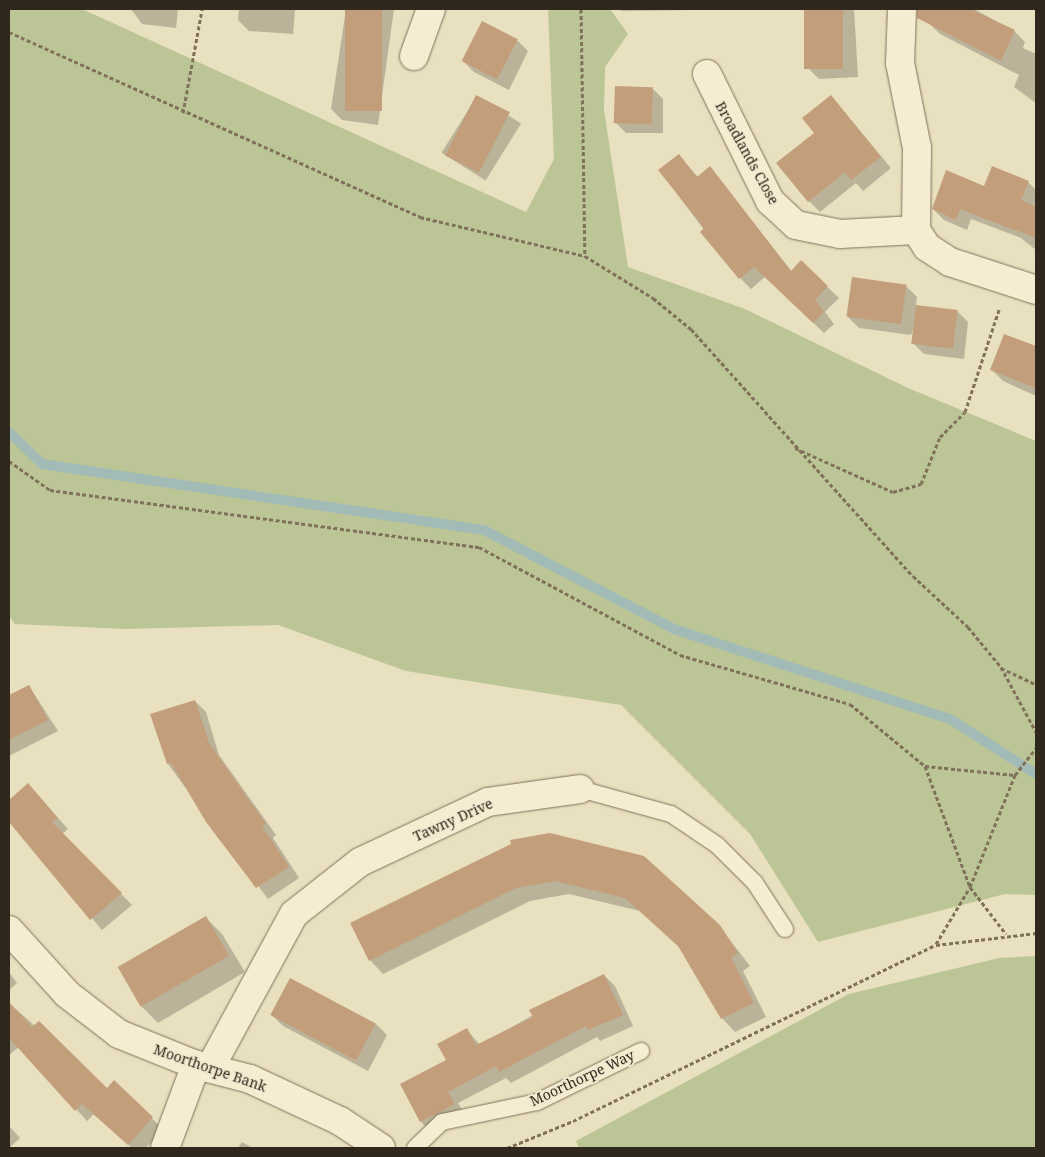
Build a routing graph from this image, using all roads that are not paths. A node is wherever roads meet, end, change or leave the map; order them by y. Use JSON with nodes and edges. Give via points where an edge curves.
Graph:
{"nodes":[{"id":1,"x":431,"y":9,"type":"edge"},
{"id":2,"x":902,"y":9,"type":"edge"},
{"id":3,"x":414,"y":56,"type":"dead end"},
{"id":4,"x":707,"y":74,"type":"dead end"},
{"id":5,"x":916,"y":230,"type":"junction"},
{"id":6,"x":1036,"y":290,"type":"edge"},
{"id":7,"x":580,"y":789,"type":"joint"},
{"id":8,"x":785,"y":929,"type":"dead end"},
{"id":9,"x":9,"y":930,"type":"edge"},
{"id":10,"x":642,"y":1051,"type":"dead end"},
{"id":11,"x":203,"y":1067,"type":"junction"},
{"id":12,"x":165,"y":1148,"type":"edge"},
{"id":13,"x":381,"y":1148,"type":"edge"},
{"id":14,"x":415,"y":1148,"type":"edge"}],
"edges":[{"from":1,"to":3,"type":"street"},
{"from":2,"to":5,"type":"street","via":[[900,63],[917,148]]},
{"from":4,"to":5,"type":"street","name":"Broadlands Close","via":[[770,201],[796,225],[840,234]]},
{"from":5,"to":6,"type":"street","via":[[927,247],[950,262]]},
{"from":7,"to":8,"type":"lane","name":"Tawny Drive","via":[[671,814],[717,845],[756,884]]},
{"from":7,"to":11,"type":"street","name":"Tawny Drive","via":[[488,802],[360,862],[294,914]]},
{"from":9,"to":11,"type":"street","name":"Moorthorpe Bank","via":[[67,994],[119,1034]]},
{"from":10,"to":14,"type":"lane","name":"Moorthorpe Way","via":[[537,1102],[442,1122]]},
{"from":11,"to":12,"type":"street","name":"Tawny Drive"},
{"from":11,"to":13,"type":"street","name":"Moorthorpe Bank","via":[[250,1079],[340,1121]]}]}
